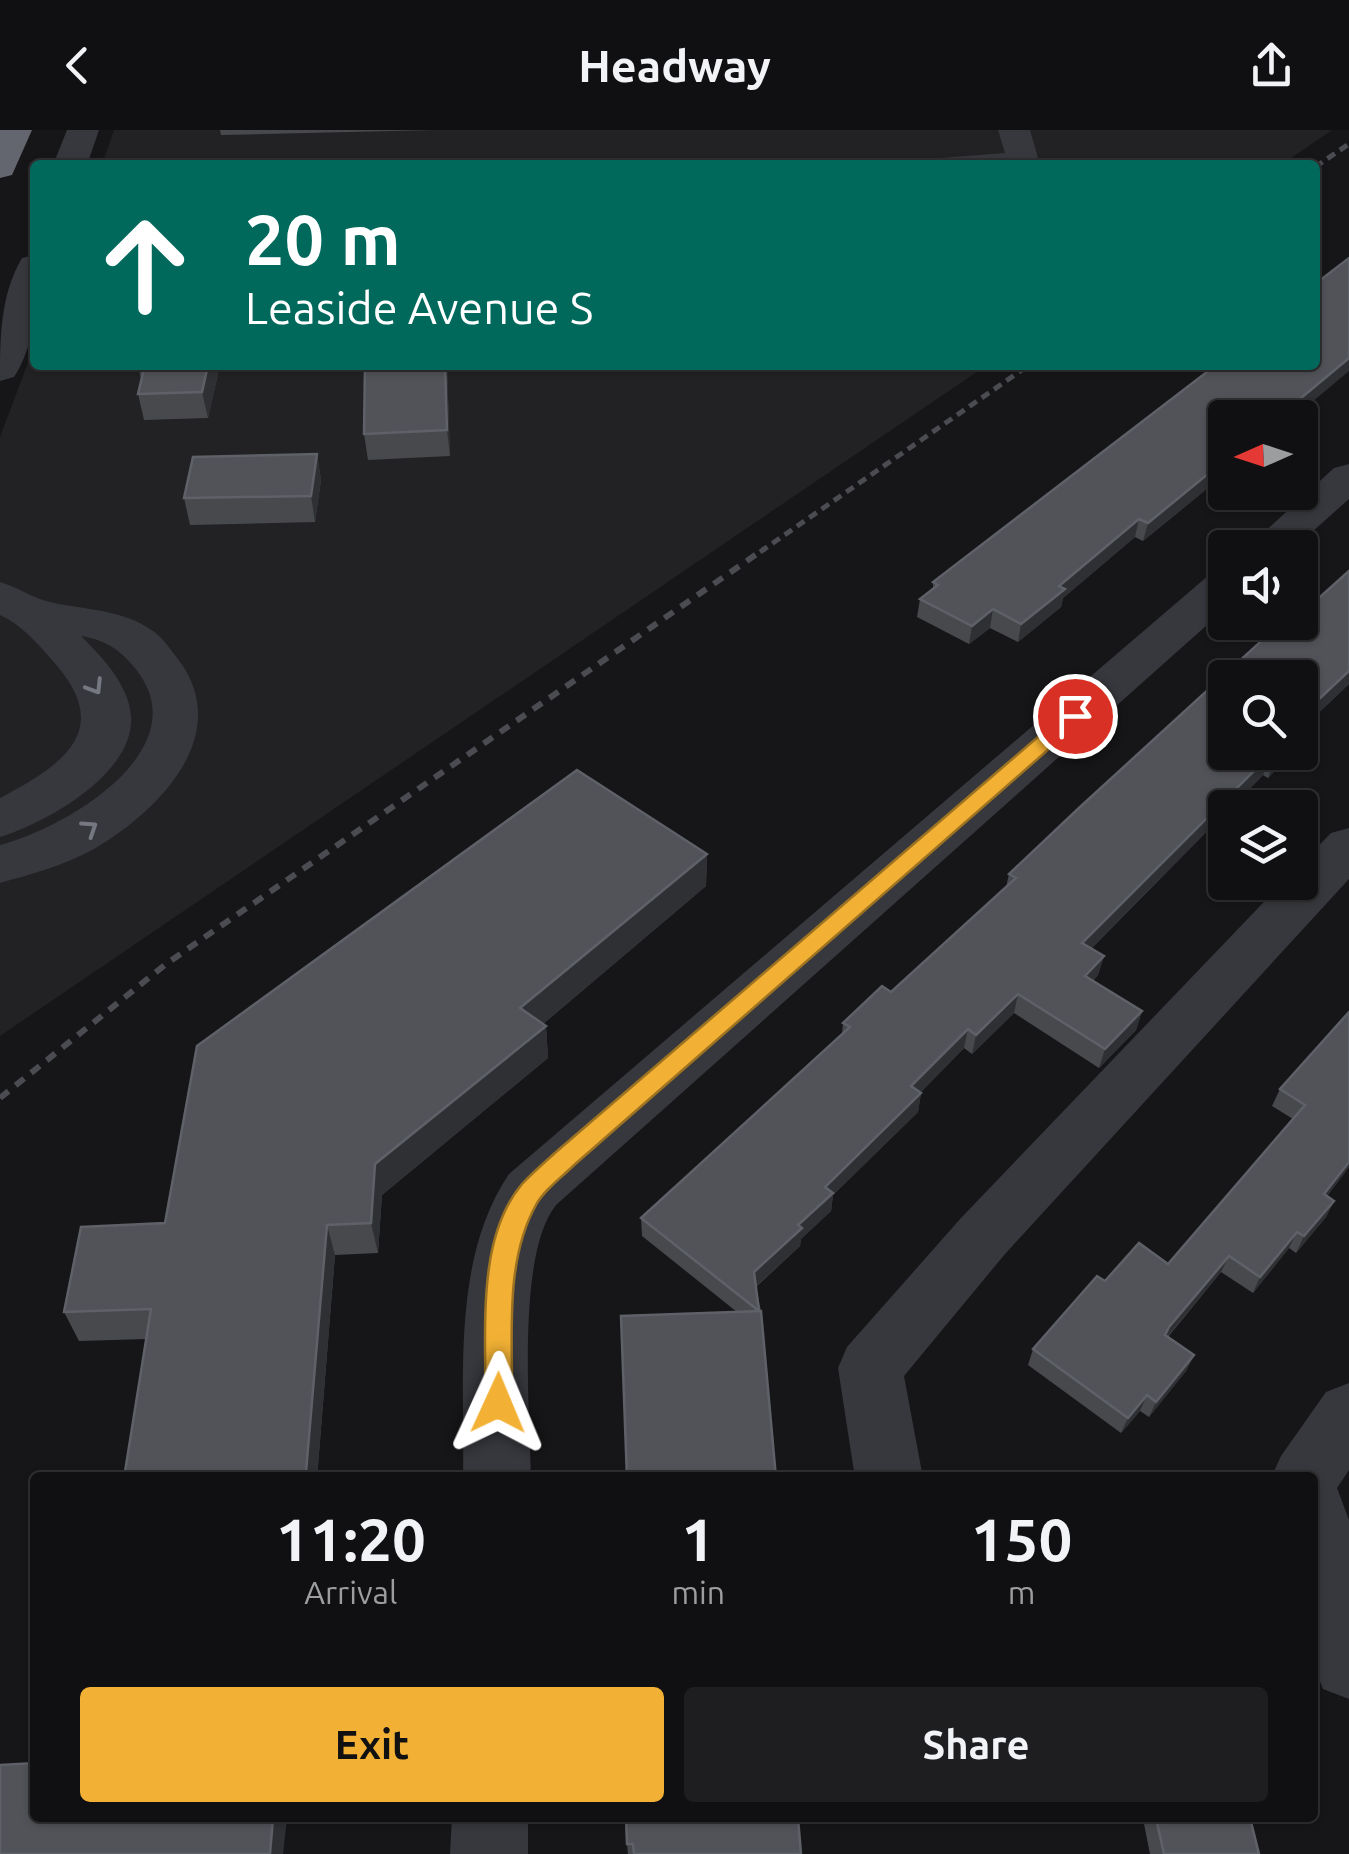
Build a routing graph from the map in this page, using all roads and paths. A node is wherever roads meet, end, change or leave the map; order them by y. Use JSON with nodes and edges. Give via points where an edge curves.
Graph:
{"nodes":[{"id":1,"x":16,"y":130,"type":"edge"},
{"id":2,"x":83,"y":130,"type":"edge"},
{"id":3,"x":1014,"y":130,"type":"edge"},
{"id":4,"x":72,"y":160,"type":"edge"},
{"id":5,"x":1024,"y":160,"type":"edge"},
{"id":6,"x":0,"y":168,"type":"edge"},
{"id":7,"x":30,"y":281,"type":"edge"},
{"id":8,"x":0,"y":370,"type":"edge"},
{"id":9,"x":1349,"y":478,"type":"edge"},
{"id":10,"x":1289,"y":530,"type":"edge"},
{"id":11,"x":1208,"y":600,"type":"edge"},
{"id":12,"x":17,"y":604,"type":"edge"},
{"id":13,"x":0,"y":818,"type":"edge"},
{"id":14,"x":1349,"y":846,"type":"edge"},
{"id":15,"x":0,"y":864,"type":"edge"},
{"id":16,"x":1349,"y":1413,"type":"edge"},
{"id":17,"x":497,"y":1472,"type":"edge"},
{"id":18,"x":887,"y":1472,"type":"edge"},
{"id":19,"x":1309,"y":1472,"type":"edge"},
{"id":20,"x":1318,"y":1540,"type":"edge"},
{"id":21,"x":1338,"y":1643,"type":"edge"},
{"id":22,"x":490,"y":1822,"type":"edge"},
{"id":23,"x":489,"y":1854,"type":"edge"}],
"edges":[{"from":1,"to":6,"type":"highway"},
{"from":2,"to":4,"type":"street"},
{"from":3,"to":5,"type":"street"},
{"from":7,"to":8,"type":"street"},
{"from":9,"to":10,"type":"street"},
{"from":11,"to":17,"type":"street","via":[[529,1194],[510,1234],[501,1291]]},
{"from":12,"to":13,"type":"street","one_way":true,"via":[[104,698],[106,727],[92,758],[64,786]]},
{"from":15,"to":12,"type":"street","one_way":true,"via":[[79,836],[132,800],[165,758],[178,714],[170,676],[141,644],[98,622]]},
{"from":14,"to":18,"type":"street","via":[[982,1236],[870,1368]]},
{"from":16,"to":19,"type":"street"},
{"from":20,"to":21,"type":"street"},
{"from":22,"to":23,"type":"street"}]}
